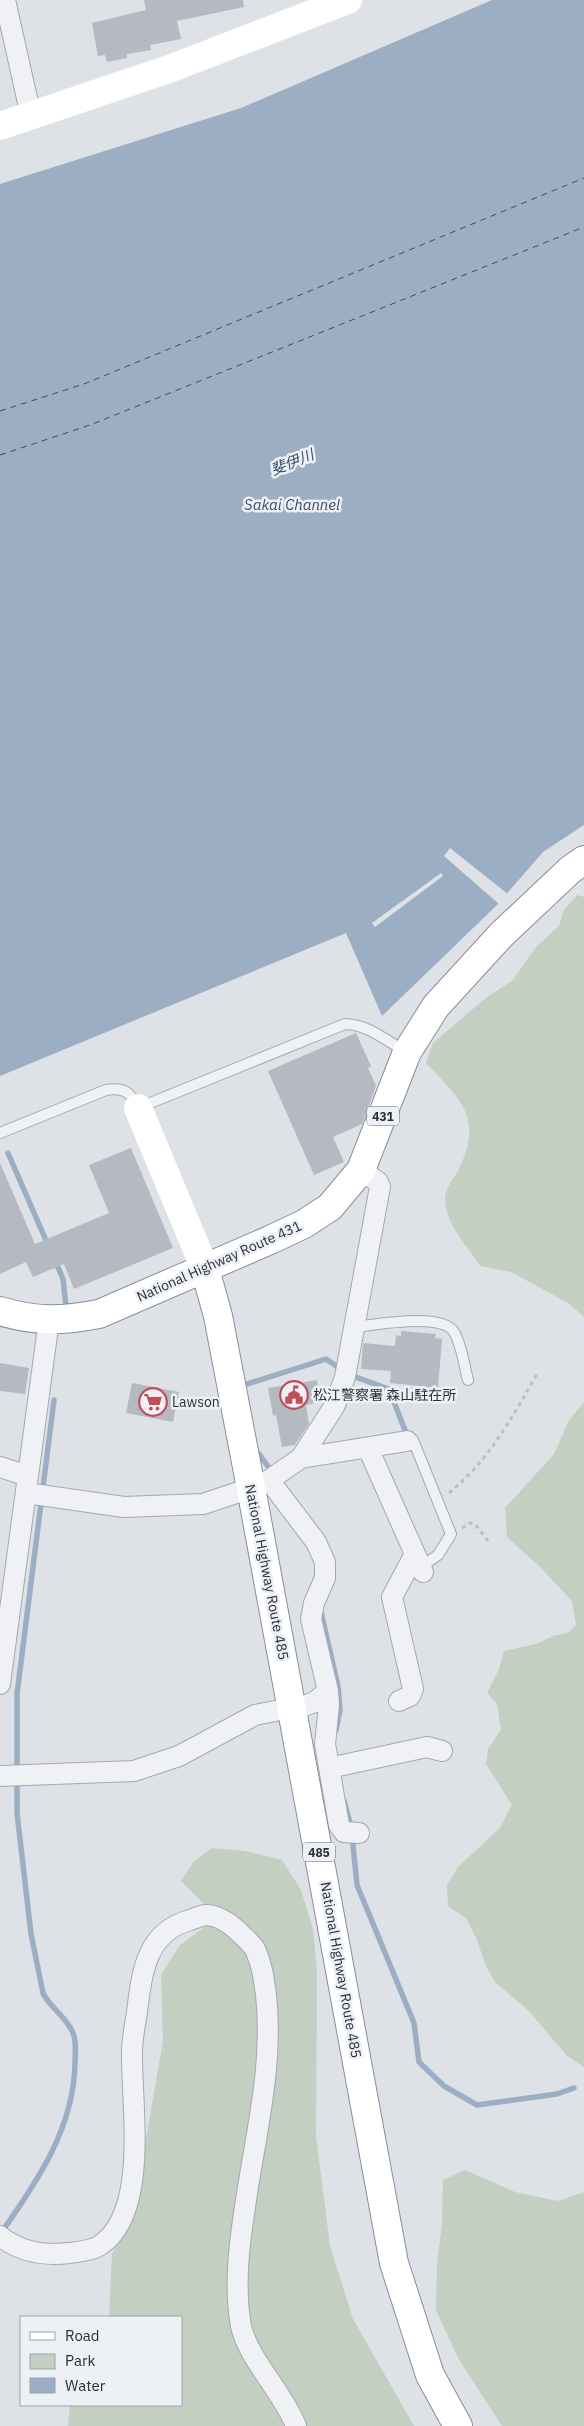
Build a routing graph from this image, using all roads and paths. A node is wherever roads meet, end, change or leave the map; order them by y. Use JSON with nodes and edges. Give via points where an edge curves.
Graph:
{"nodes":[{"id":1,"x":5,"y":0,"type":"edge"},
{"id":2,"x":342,"y":1,"type":"edge"},
{"id":3,"x":301,"y":10,"type":"edge"},
{"id":4,"x":31,"y":116,"type":"junction"},
{"id":5,"x":0,"y":126,"type":"edge"},
{"id":6,"x":584,"y":860,"type":"edge"},
{"id":7,"x":407,"y":1052,"type":"junction"},
{"id":8,"x":138,"y":1108,"type":"junction"},
{"id":9,"x":0,"y":1133,"type":"edge"},
{"id":10,"x":361,"y":1170,"type":"junction"},
{"id":11,"x":205,"y":1269,"type":"junction"},
{"id":12,"x":0,"y":1311,"type":"edge"},
{"id":13,"x":49,"y":1320,"type":"junction"},
{"id":14,"x":354,"y":1327,"type":"junction"},
{"id":15,"x":537,"y":1374,"type":"dead end"},
{"id":16,"x":468,"y":1380,"type":"dead end"},
{"id":17,"x":410,"y":1440,"type":"joint"},
{"id":18,"x":368,"y":1448,"type":"junction"},
{"id":19,"x":301,"y":1458,"type":"junction"},
{"id":20,"x":0,"y":1468,"type":"edge"},
{"id":21,"x":266,"y":1481,"type":"junction"},
{"id":22,"x":35,"y":1490,"type":"junction"},
{"id":23,"x":436,"y":1498,"type":"junction"},
{"id":24,"x":451,"y":1534,"type":"junction"},
{"id":25,"x":488,"y":1541,"type":"dead end"},
{"id":26,"x":420,"y":1564,"type":"junction"},
{"id":27,"x":0,"y":1684,"type":"edge"},
{"id":28,"x":328,"y":1691,"type":"junction"},
{"id":29,"x":399,"y":1702,"type":"dead end"},
{"id":30,"x":304,"y":1706,"type":"dead end"},
{"id":31,"x":280,"y":1710,"type":"dead end"},
{"id":32,"x":442,"y":1751,"type":"dead end"},
{"id":33,"x":329,"y":1768,"type":"junction"},
{"id":34,"x":11,"y":1775,"type":"edge"},
{"id":35,"x":359,"y":1833,"type":"dead end"},
{"id":36,"x":1,"y":2237,"type":"edge"},
{"id":37,"x":296,"y":2426,"type":"edge"},
{"id":38,"x":458,"y":2426,"type":"edge"}],
"edges":[{"from":1,"to":4,"type":"street"},
{"from":2,"to":3,"type":"main road"},
{"from":3,"to":4,"type":"main road","via":[[168,69]]},
{"from":4,"to":5,"type":"main road"},
{"from":6,"to":7,"type":"main road","name":"National Highway Route 431","number":"431","via":[[502,934],[436,1006]]},
{"from":7,"to":8,"type":"lane","via":[[366,1028],[345,1024]]},
{"from":7,"to":10,"type":"main road","name":"National Highway Route 431","number":"431"},
{"from":8,"to":9,"type":"lane","via":[[133,1095],[125,1090],[106,1090]]},
{"from":8,"to":11,"type":"main road","name":"National Highway Route 485"},
{"from":10,"to":11,"type":"main road","name":"National Highway Route 431","number":"431","via":[[330,1207],[304,1224]]},
{"from":10,"to":14,"type":"street","via":[[380,1187]]},
{"from":11,"to":13,"type":"main road","name":"National Highway Route 431","number":"431","via":[[99,1314]]},
{"from":11,"to":21,"type":"main road","name":"National Highway Route 485","number":"485"},
{"from":12,"to":13,"type":"main road","name":"National Highway Route 431","number":"431","via":[[26,1319]]},
{"from":13,"to":22,"type":"street"},
{"from":14,"to":16,"type":"lane","via":[[423,1321],[448,1325],[454,1331]]},
{"from":14,"to":19,"type":"street","via":[[345,1378],[335,1405]]},
{"from":15,"to":23,"type":"path","via":[[494,1448],[446,1496]]},
{"from":17,"to":18,"type":"street"},
{"from":17,"to":23,"type":"lane"},
{"from":18,"to":19,"type":"street"},
{"from":18,"to":26,"type":"street"},
{"from":19,"to":21,"type":"street"},
{"from":20,"to":22,"type":"street"},
{"from":21,"to":22,"type":"street","via":[[202,1504],[124,1507]]},
{"from":21,"to":28,"type":"street","via":[[316,1542],[325,1562],[325,1578],[311,1619]]},
{"from":21,"to":38,"type":"main road","name":"National Highway Route 485","number":"485","via":[[394,2263],[430,2375]]},
{"from":22,"to":27,"type":"street"},
{"from":23,"to":24,"type":"lane"},
{"from":24,"to":25,"type":"path","via":[[473,1523]]},
{"from":24,"to":26,"type":"lane","via":[[438,1555]]},
{"from":26,"to":29,"type":"street","via":[[392,1597],[413,1689],[410,1696]]},
{"from":28,"to":30,"type":"street"},
{"from":28,"to":33,"type":"street","via":[[330,1705],[324,1744]]},
{"from":31,"to":34,"type":"street","via":[[255,1715],[179,1756],[151,1767],[124,1773]]},
{"from":32,"to":33,"type":"street","via":[[427,1747]]},
{"from":33,"to":35,"type":"street","via":[[339,1825],[344,1832]]},
{"from":36,"to":37,"type":"street","via":[[18,2248],[60,2254],[98,2247],[115,2230],[128,2201],[134,2170],[132,2051],[141,1981],[150,1951],[164,1932],[180,1922],[206,1915],[235,1927],[254,1947],[263,1972],[269,2018],[268,2068],[244,2209],[238,2282],[241,2327],[250,2350],[280,2394]]}]}
